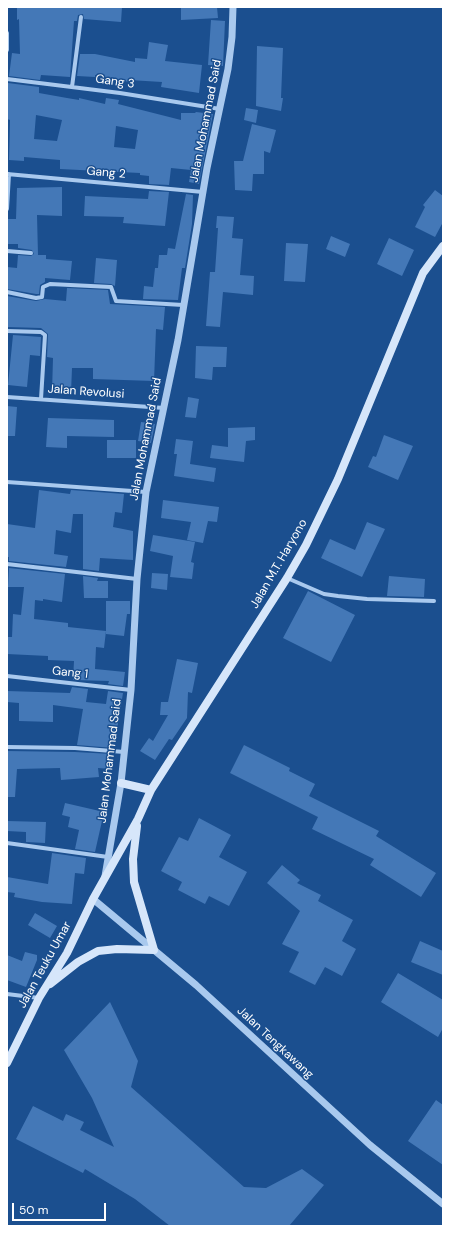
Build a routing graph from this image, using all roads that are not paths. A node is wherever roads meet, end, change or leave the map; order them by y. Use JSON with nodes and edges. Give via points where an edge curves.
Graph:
{"nodes":[{"id":1,"x":233,"y":7,"type":"edge"},
{"id":2,"x":81,"y":17,"type":"dead end"},
{"id":3,"x":7,"y":33,"type":"edge"},
{"id":4,"x":7,"y":50,"type":"edge"},
{"id":5,"x":7,"y":79,"type":"edge"},
{"id":6,"x":72,"y":87,"type":"junction"},
{"id":7,"x":220,"y":109,"type":"junction"},
{"id":8,"x":8,"y":174,"type":"edge"},
{"id":9,"x":203,"y":192,"type":"junction"},
{"id":10,"x":7,"y":209,"type":"edge"},
{"id":11,"x":443,"y":246,"type":"edge"},
{"id":12,"x":7,"y":251,"type":"edge"},
{"id":13,"x":31,"y":253,"type":"dead end"},
{"id":14,"x":7,"y":292,"type":"edge"},
{"id":15,"x":183,"y":305,"type":"junction"},
{"id":16,"x":7,"y":331,"type":"edge"},
{"id":17,"x":7,"y":397,"type":"edge"},
{"id":18,"x":41,"y":399,"type":"junction"},
{"id":19,"x":164,"y":408,"type":"junction"},
{"id":20,"x":7,"y":482,"type":"edge"},
{"id":21,"x":146,"y":492,"type":"junction"},
{"id":22,"x":7,"y":564,"type":"edge"},
{"id":23,"x":287,"y":578,"type":"junction"},
{"id":24,"x":137,"y":579,"type":"junction"},
{"id":25,"x":434,"y":601,"type":"dead end"},
{"id":26,"x":7,"y":676,"type":"edge"},
{"id":27,"x":131,"y":690,"type":"junction"},
{"id":28,"x":7,"y":747,"type":"edge"},
{"id":29,"x":124,"y":752,"type":"junction"},
{"id":30,"x":121,"y":783,"type":"junction"},
{"id":31,"x":151,"y":790,"type":"junction"},
{"id":32,"x":138,"y":819,"type":"junction"},
{"id":33,"x":7,"y":843,"type":"edge"},
{"id":34,"x":108,"y":857,"type":"junction"},
{"id":35,"x":104,"y":879,"type":"junction"},
{"id":36,"x":93,"y":899,"type":"junction"},
{"id":37,"x":154,"y":950,"type":"junction"},
{"id":38,"x":45,"y":988,"type":"junction"},
{"id":39,"x":7,"y":994,"type":"edge"},
{"id":40,"x":39,"y":998,"type":"junction"},
{"id":41,"x":7,"y":1063,"type":"edge"},
{"id":42,"x":443,"y":1204,"type":"edge"}],
"edges":[{"from":1,"to":7,"type":"street","name":"Jalan Mohammad Said","via":[[232,37]]},
{"from":2,"to":6,"type":"street"},
{"from":3,"to":4,"type":"street"},
{"from":5,"to":6,"type":"street","name":"Gang 3"},
{"from":6,"to":7,"type":"street","name":"Gang 3"},
{"from":7,"to":9,"type":"street","name":"Jalan Mohammad Said"},
{"from":8,"to":9,"type":"street","name":"Gang 2"},
{"from":8,"to":10,"type":"street"},
{"from":9,"to":15,"type":"street","name":"Jalan Mohammad Said"},
{"from":11,"to":23,"type":"main road","name":"Jalan M.T. Haryono","via":[[423,273],[338,479]]},
{"from":12,"to":13,"type":"street"},
{"from":14,"to":15,"type":"street","via":[[36,298],[42,297],[43,287],[50,284],[111,287],[118,301]]},
{"from":15,"to":19,"type":"street","name":"Jalan Mohammad Said"},
{"from":16,"to":18,"type":"street","via":[[41,332],[45,335]]},
{"from":17,"to":18,"type":"street","name":"Jalan Revolusi"},
{"from":18,"to":19,"type":"street","name":"Jalan Revolusi"},
{"from":19,"to":21,"type":"street","name":"Jalan Mohammad Said"},
{"from":20,"to":21,"type":"street"},
{"from":21,"to":24,"type":"street","name":"Jalan Mohammad Said"},
{"from":22,"to":24,"type":"street"},
{"from":23,"to":25,"type":"street","via":[[324,594]]},
{"from":23,"to":31,"type":"main road","name":"Jalan M.T. Haryono"},
{"from":24,"to":27,"type":"street","name":"Jalan Mohammad Said"},
{"from":26,"to":27,"type":"street","name":"Gang 1"},
{"from":27,"to":29,"type":"street","name":"Jalan Mohammad Said"},
{"from":28,"to":29,"type":"street"},
{"from":29,"to":30,"type":"street","name":"Jalan Mohammad Said"},
{"from":30,"to":31,"type":"main road"},
{"from":30,"to":34,"type":"street","name":"Jalan Mohammad Said"},
{"from":31,"to":32,"type":"main road","name":"Jalan M.T. Haryono"},
{"from":32,"to":35,"type":"main road","name":"Jalan M.T. Haryono"},
{"from":32,"to":37,"type":"main road","via":[[133,859],[134,882]]},
{"from":33,"to":34,"type":"street"},
{"from":34,"to":35,"type":"street","name":"Jalan Mohammad Said"},
{"from":35,"to":36,"type":"main road","name":"Jalan Teuku Umar"},
{"from":36,"to":37,"type":"street","name":"Jalan Tengkawang"},
{"from":36,"to":38,"type":"main road","name":"Jalan Teuku Umar","via":[[67,953]]},
{"from":37,"to":38,"type":"main road","via":[[98,951],[78,962]]},
{"from":37,"to":42,"type":"street","name":"Jalan Tengkawang","via":[[196,985],[370,1145]]},
{"from":38,"to":40,"type":"main road","name":"Jalan Teuku Umar"},
{"from":39,"to":40,"type":"street"},
{"from":40,"to":41,"type":"main road","name":"Jalan Teuku Umar"}]}
